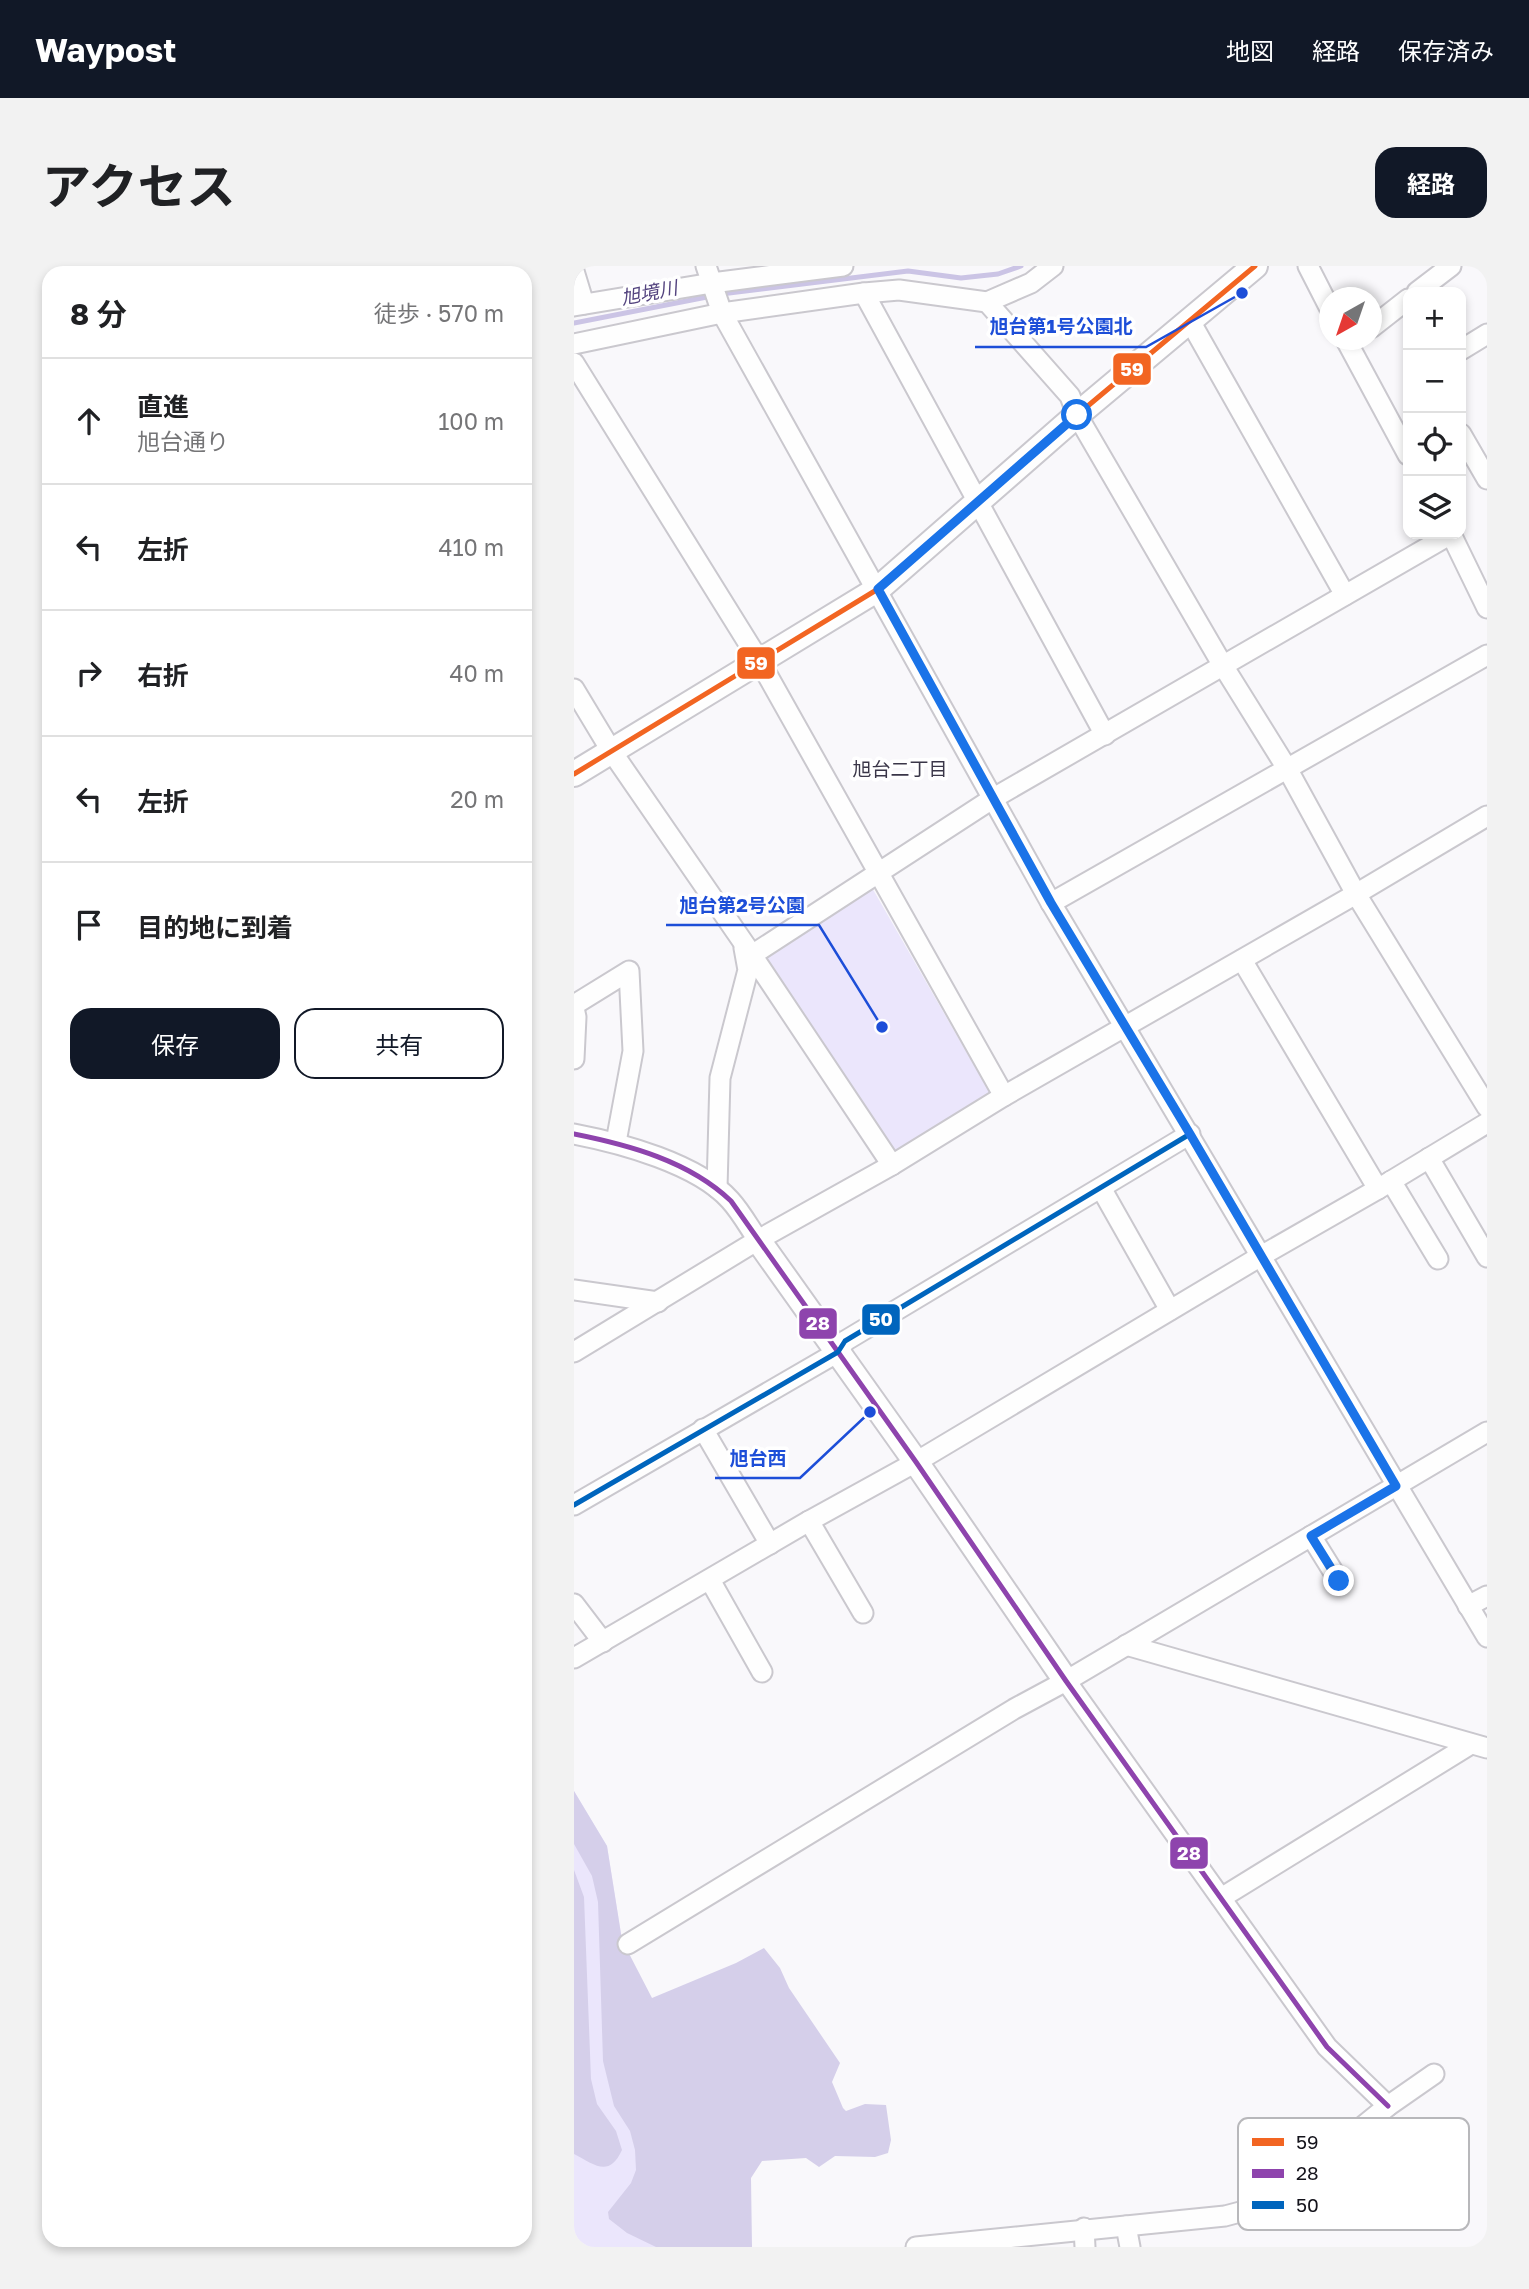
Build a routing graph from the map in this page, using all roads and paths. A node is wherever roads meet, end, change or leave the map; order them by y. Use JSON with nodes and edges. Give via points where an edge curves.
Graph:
{"nodes":[{"id":1,"x":842,"y":266,"type":"edge"},
{"id":2,"x":1053,"y":266,"type":"edge"},
{"id":3,"x":1308,"y":266,"type":"edge"},
{"id":4,"x":1451,"y":266,"type":"edge"},
{"id":5,"x":1248,"y":268,"type":"edge"},
{"id":6,"x":574,"y":271,"type":"edge"},
{"id":7,"x":1319,"y":287,"type":"edge"},
{"id":8,"x":1424,"y":287,"type":"edge"},
{"id":9,"x":715,"y":291,"type":"edge"},
{"id":10,"x":864,"y":293,"type":"junction"},
{"id":11,"x":987,"y":302,"type":"junction"},
{"id":12,"x":1403,"y":303,"type":"edge"},
{"id":13,"x":579,"y":305,"type":"edge"},
{"id":14,"x":1382,"y":319,"type":"edge"},
{"id":15,"x":1190,"y":321,"type":"junction"},
{"id":16,"x":1487,"y":334,"type":"edge"},
{"id":17,"x":574,"y":344,"type":"edge"},
{"id":18,"x":1356,"y":350,"type":"edge"},
{"id":19,"x":1463,"y":350,"type":"edge"},
{"id":20,"x":574,"y":363,"type":"edge"},
{"id":21,"x":1077,"y":415,"type":"junction"},
{"id":22,"x":1466,"y":443,"type":"edge"},
{"id":23,"x":1403,"y":445,"type":"edge"},
{"id":24,"x":1487,"y":479,"type":"edge"},
{"id":25,"x":977,"y":502,"type":"junction"},
{"id":26,"x":1442,"y":539,"type":"edge"},
{"id":27,"x":1453,"y":539,"type":"edge"},
{"id":28,"x":878,"y":589,"type":"junction"},
{"id":29,"x":1345,"y":595,"type":"junction"},
{"id":30,"x":1487,"y":608,"type":"edge"},
{"id":31,"x":1487,"y":655,"type":"edge"},
{"id":32,"x":760,"y":662,"type":"junction"},
{"id":33,"x":1222,"y":664,"type":"junction"},
{"id":34,"x":574,"y":689,"type":"edge"},
{"id":35,"x":1105,"y":735,"type":"junction"},
{"id":36,"x":612,"y":752,"type":"junction"},
{"id":37,"x":1287,"y":770,"type":"junction"},
{"id":38,"x":574,"y":774,"type":"edge"},
{"id":39,"x":992,"y":799,"type":"junction"},
{"id":40,"x":1487,"y":816,"type":"edge"},
{"id":41,"x":877,"y":872,"type":"junction"},
{"id":42,"x":1356,"y":894,"type":"junction"},
{"id":43,"x":1051,"y":903,"type":"junction"},
{"id":44,"x":747,"y":949,"type":"junction"},
{"id":45,"x":1242,"y":960,"type":"junction"},
{"id":46,"x":574,"y":1006,"type":"edge"},
{"id":47,"x":1125,"y":1026,"type":"junction"},
{"id":48,"x":574,"y":1059,"type":"edge"},
{"id":49,"x":1004,"y":1096,"type":"junction"},
{"id":50,"x":1487,"y":1107,"type":"edge"},
{"id":51,"x":1487,"y":1123,"type":"edge"},
{"id":52,"x":574,"y":1134,"type":"edge"},
{"id":53,"x":1190,"y":1134,"type":"junction"},
{"id":54,"x":616,"y":1142,"type":"junction"},
{"id":55,"x":1429,"y":1158,"type":"junction"},
{"id":56,"x":892,"y":1165,"type":"junction"},
{"id":57,"x":1385,"y":1185,"type":"junction"},
{"id":58,"x":718,"y":1188,"type":"junction"},
{"id":59,"x":1101,"y":1188,"type":"junction"},
{"id":60,"x":758,"y":1240,"type":"junction"},
{"id":61,"x":1261,"y":1256,"type":"junction"},
{"id":62,"x":1487,"y":1257,"type":"edge"},
{"id":63,"x":1438,"y":1259,"type":"dead end"},
{"id":64,"x":574,"y":1290,"type":"edge"},
{"id":65,"x":658,"y":1302,"type":"junction"},
{"id":66,"x":1170,"y":1310,"type":"junction"},
{"id":67,"x":574,"y":1352,"type":"edge"},
{"id":68,"x":838,"y":1352,"type":"junction"},
{"id":69,"x":703,"y":1429,"type":"junction"},
{"id":70,"x":1487,"y":1432,"type":"edge"},
{"id":71,"x":915,"y":1462,"type":"junction"},
{"id":72,"x":1396,"y":1486,"type":"junction"},
{"id":73,"x":574,"y":1505,"type":"edge"},
{"id":74,"x":809,"y":1521,"type":"junction"},
{"id":75,"x":1311,"y":1536,"type":"junction"},
{"id":76,"x":770,"y":1544,"type":"junction"},
{"id":77,"x":710,"y":1580,"type":"junction"},
{"id":78,"x":1339,"y":1581,"type":"dead end"},
{"id":79,"x":1487,"y":1596,"type":"edge"},
{"id":80,"x":574,"y":1604,"type":"edge"},
{"id":81,"x":1468,"y":1606,"type":"junction"},
{"id":82,"x":863,"y":1613,"type":"dead end"},
{"id":83,"x":1487,"y":1637,"type":"edge"},
{"id":84,"x":603,"y":1642,"type":"junction"},
{"id":85,"x":1126,"y":1645,"type":"junction"},
{"id":86,"x":574,"y":1658,"type":"edge"},
{"id":87,"x":762,"y":1672,"type":"dead end"},
{"id":88,"x":1066,"y":1681,"type":"junction"},
{"id":89,"x":1479,"y":1746,"type":"edge"},
{"id":90,"x":1221,"y":1898,"type":"junction"},
{"id":91,"x":628,"y":1944,"type":"dead end"},
{"id":92,"x":1434,"y":2074,"type":"dead end"},
{"id":93,"x":1388,"y":2106,"type":"junction"},
{"id":94,"x":1374,"y":2118,"type":"edge"},
{"id":95,"x":1238,"y":2213,"type":"edge"},
{"id":96,"x":1126,"y":2226,"type":"junction"},
{"id":97,"x":1085,"y":2238,"type":"edge"},
{"id":98,"x":916,"y":2247,"type":"edge"},
{"id":99,"x":1130,"y":2247,"type":"edge"}],
"edges":[{"from":1,"to":9,"type":"street"},
{"from":2,"to":11,"type":"street","via":[[1031,284]]},
{"from":3,"to":7,"type":"street"},
{"from":4,"to":8,"type":"street"},
{"from":5,"to":15,"type":"street"},
{"from":6,"to":13,"type":"street"},
{"from":9,"to":10,"type":"street"},
{"from":9,"to":13,"type":"street"},
{"from":9,"to":17,"type":"street"},
{"from":9,"to":28,"type":"street"},
{"from":10,"to":11,"type":"street","via":[[899,290]]},
{"from":10,"to":25,"type":"street"},
{"from":11,"to":21,"type":"street","via":[[1070,396]]},
{"from":12,"to":14,"type":"street"},
{"from":15,"to":21,"type":"street"},
{"from":15,"to":29,"type":"street"},
{"from":16,"to":19,"type":"street"},
{"from":18,"to":23,"type":"street"},
{"from":20,"to":32,"type":"street"},
{"from":21,"to":25,"type":"street"},
{"from":21,"to":33,"type":"street"},
{"from":22,"to":24,"type":"street"},
{"from":25,"to":28,"type":"street"},
{"from":25,"to":35,"type":"street"},
{"from":26,"to":29,"type":"street"},
{"from":27,"to":30,"type":"street"},
{"from":28,"to":32,"type":"street"},
{"from":28,"to":39,"type":"street"},
{"from":29,"to":33,"type":"street"},
{"from":31,"to":37,"type":"street"},
{"from":32,"to":36,"type":"street"},
{"from":32,"to":41,"type":"street"},
{"from":33,"to":35,"type":"street"},
{"from":33,"to":37,"type":"street"},
{"from":34,"to":36,"type":"street"},
{"from":35,"to":39,"type":"street"},
{"from":36,"to":38,"type":"street"},
{"from":36,"to":44,"type":"street"},
{"from":37,"to":42,"type":"street"},
{"from":37,"to":43,"type":"street"},
{"from":39,"to":41,"type":"street"},
{"from":39,"to":43,"type":"street"},
{"from":40,"to":42,"type":"street"},
{"from":41,"to":44,"type":"street"},
{"from":41,"to":49,"type":"street"},
{"from":42,"to":45,"type":"street"},
{"from":42,"to":50,"type":"street"},
{"from":43,"to":47,"type":"street"},
{"from":44,"to":56,"type":"street"},
{"from":44,"to":58,"type":"street","via":[[748,970],[720,1078]]},
{"from":45,"to":47,"type":"street"},
{"from":45,"to":57,"type":"street"},
{"from":46,"to":48,"type":"street"},
{"from":46,"to":54,"type":"street","via":[[628,971],[633,1051]]},
{"from":47,"to":49,"type":"street"},
{"from":47,"to":53,"type":"street"},
{"from":49,"to":56,"type":"street"},
{"from":51,"to":55,"type":"street"},
{"from":52,"to":54,"type":"street"},
{"from":53,"to":59,"type":"street"},
{"from":53,"to":61,"type":"street"},
{"from":54,"to":58,"type":"street","via":[[674,1163]]},
{"from":55,"to":57,"type":"street"},
{"from":55,"to":62,"type":"street"},
{"from":56,"to":60,"type":"street"},
{"from":57,"to":61,"type":"street"},
{"from":57,"to":63,"type":"street"},
{"from":58,"to":60,"type":"street"},
{"from":59,"to":66,"type":"street"},
{"from":59,"to":68,"type":"street","via":[[845,1341]]},
{"from":60,"to":65,"type":"street"},
{"from":60,"to":68,"type":"street"},
{"from":61,"to":66,"type":"street"},
{"from":61,"to":72,"type":"street"},
{"from":64,"to":65,"type":"street"},
{"from":65,"to":67,"type":"street"},
{"from":66,"to":71,"type":"street"},
{"from":68,"to":69,"type":"street"},
{"from":68,"to":71,"type":"street"},
{"from":69,"to":73,"type":"street"},
{"from":69,"to":76,"type":"street"},
{"from":70,"to":72,"type":"street"},
{"from":71,"to":74,"type":"street"},
{"from":71,"to":88,"type":"street"},
{"from":72,"to":75,"type":"street"},
{"from":72,"to":81,"type":"street"},
{"from":74,"to":76,"type":"street"},
{"from":74,"to":82,"type":"street"},
{"from":75,"to":78,"type":"street"},
{"from":75,"to":85,"type":"street"},
{"from":76,"to":77,"type":"street"},
{"from":77,"to":84,"type":"street"},
{"from":77,"to":87,"type":"street"},
{"from":79,"to":81,"type":"street"},
{"from":80,"to":84,"type":"street"},
{"from":81,"to":83,"type":"street"},
{"from":84,"to":86,"type":"street"},
{"from":85,"to":88,"type":"street"},
{"from":85,"to":89,"type":"street"},
{"from":88,"to":90,"type":"street"},
{"from":88,"to":91,"type":"street"},
{"from":89,"to":90,"type":"street"},
{"from":90,"to":93,"type":"street","via":[[1327,2046]]},
{"from":92,"to":93,"type":"street"},
{"from":93,"to":94,"type":"street"},
{"from":95,"to":96,"type":"street"},
{"from":96,"to":97,"type":"street"},
{"from":96,"to":99,"type":"street"},
{"from":97,"to":98,"type":"street"}]}
